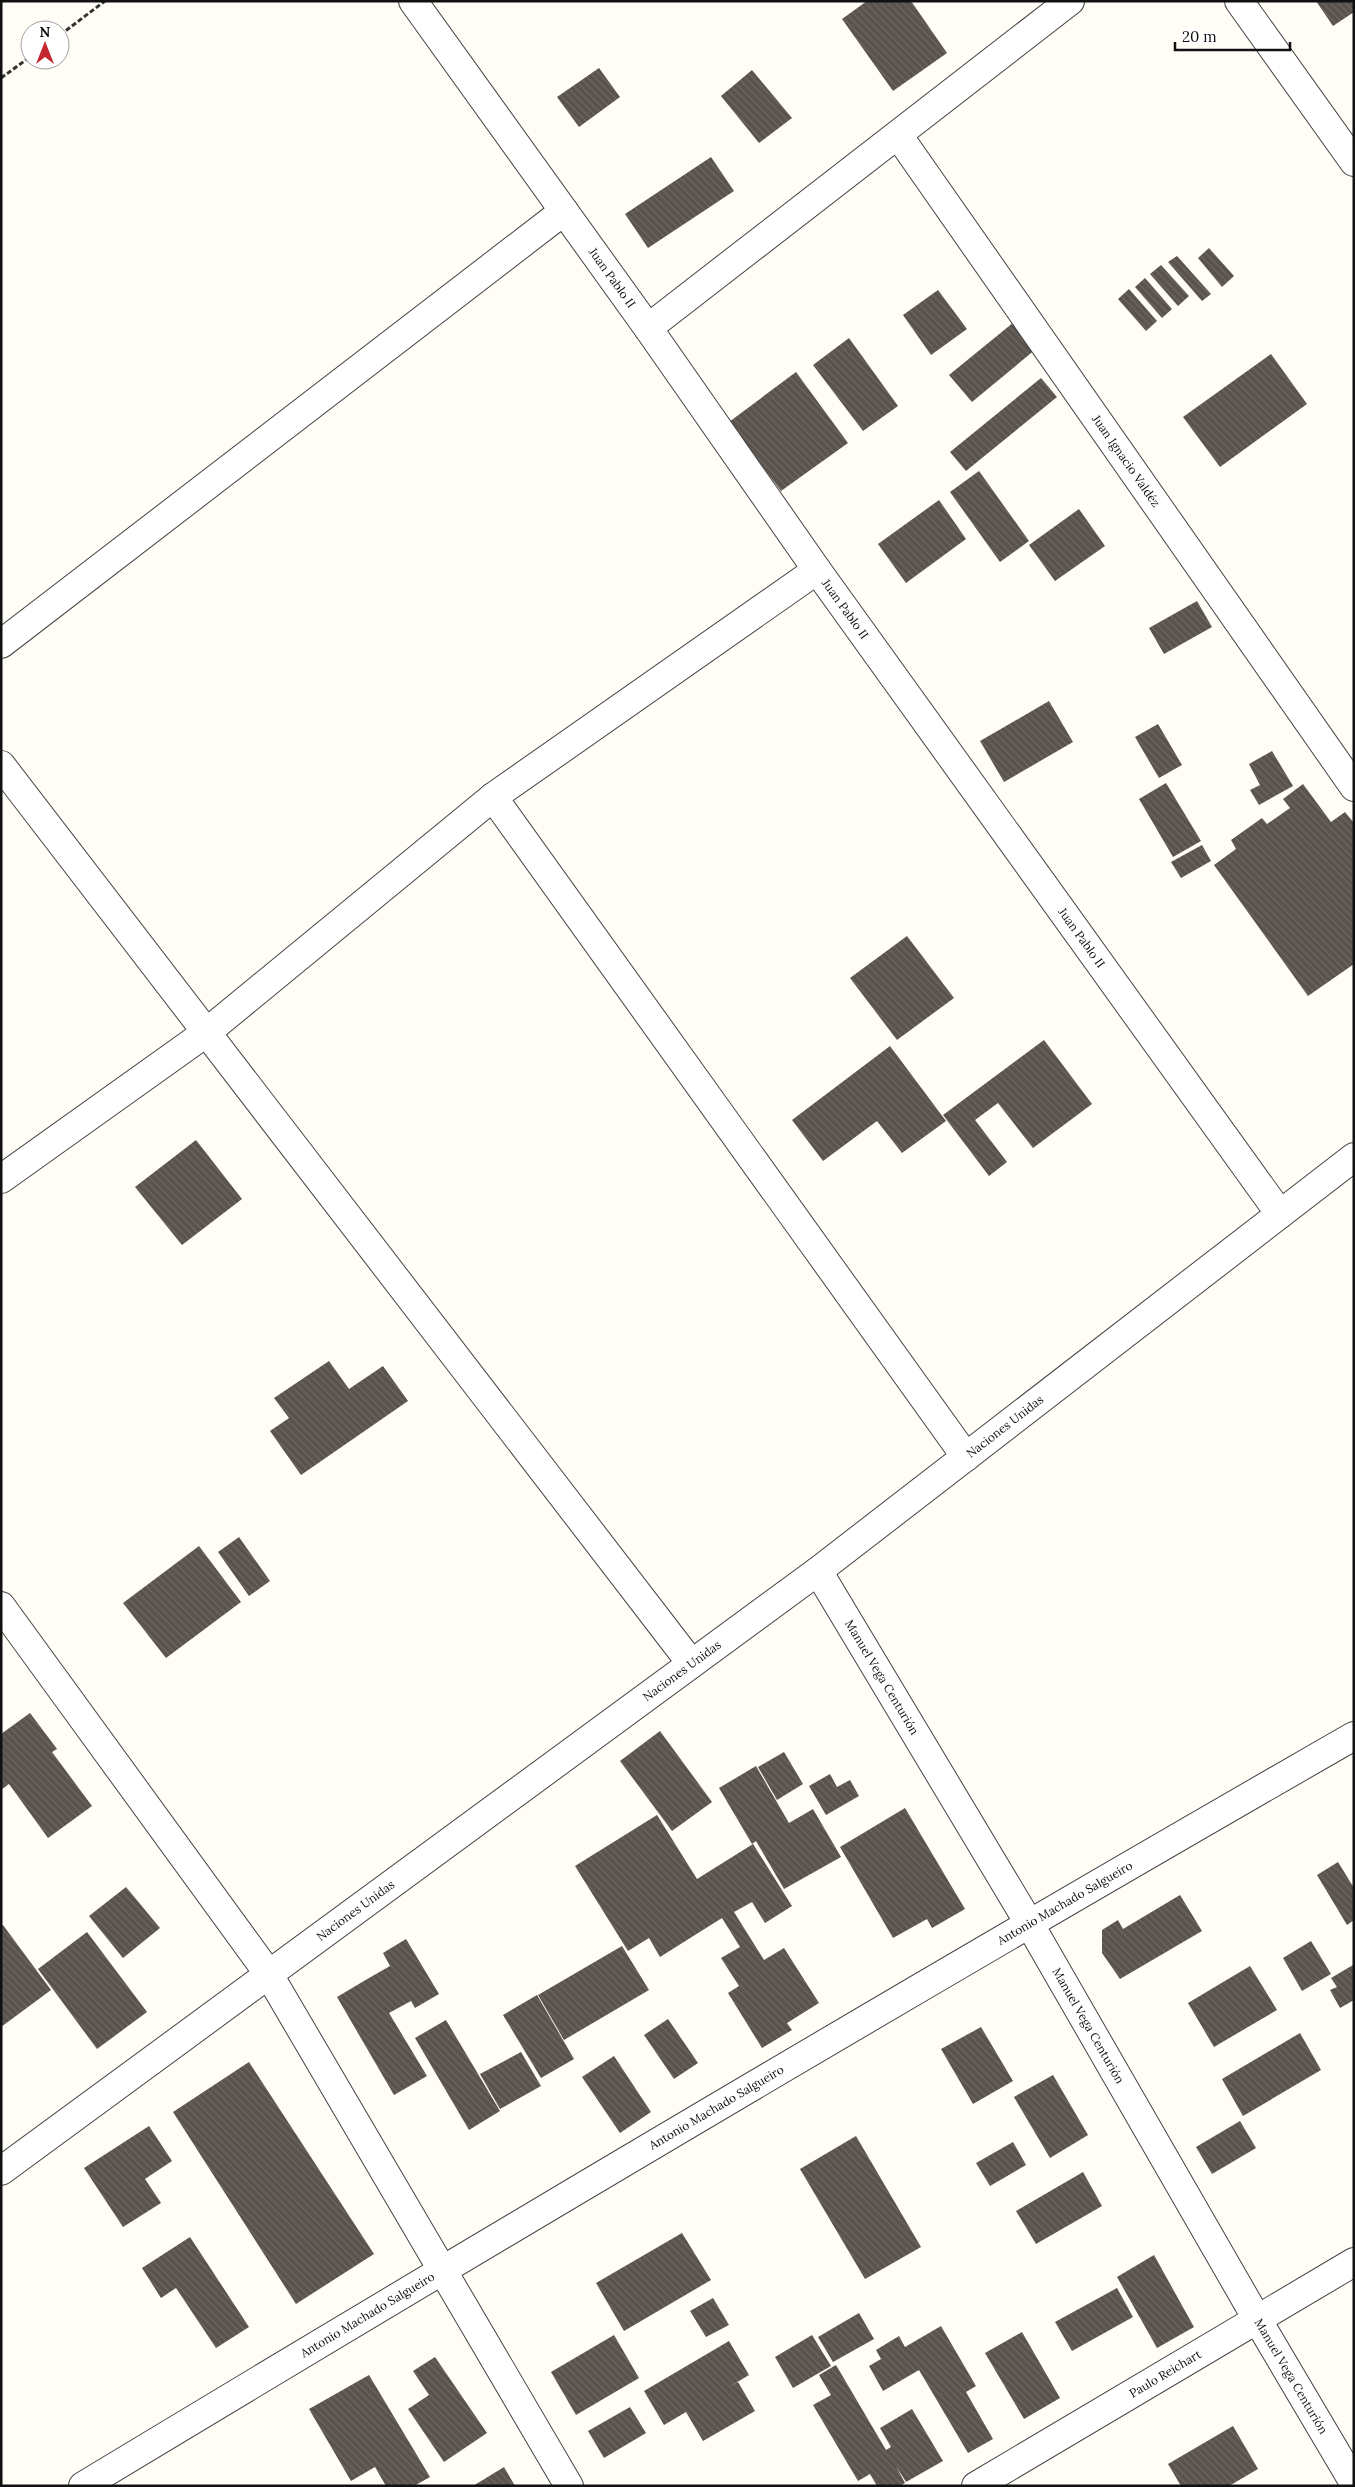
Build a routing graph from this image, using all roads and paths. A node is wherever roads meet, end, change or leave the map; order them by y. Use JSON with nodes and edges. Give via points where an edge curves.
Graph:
{"nodes":[{"id":1,"x":106,"y":1,"type":"edge"},
{"id":2,"x":414,"y":1,"type":"edge"},
{"id":3,"x":1070,"y":1,"type":"edge"},
{"id":4,"x":1239,"y":1,"type":"edge"},
{"id":5,"x":70,"y":28,"type":"edge"},
{"id":6,"x":20,"y":64,"type":"edge"},
{"id":7,"x":1,"y":78,"type":"edge"},
{"id":8,"x":898,"y":135,"type":"junction"},
{"id":9,"x":1354,"y":162,"type":"edge"},
{"id":10,"x":564,"y":211,"type":"junction"},
{"id":11,"x":648,"y":328,"type":"junction"},
{"id":12,"x":816,"y":570,"type":"junction"},
{"id":13,"x":1,"y":644,"type":"edge"},
{"id":14,"x":1,"y":765,"type":"edge"},
{"id":15,"x":1354,"y":787,"type":"edge"},
{"id":16,"x":493,"y":797,"type":"junction"},
{"id":17,"x":207,"y":1032,"type":"junction"},
{"id":18,"x":1354,"y":1157,"type":"edge"},
{"id":19,"x":1,"y":1179,"type":"edge"},
{"id":20,"x":1280,"y":1214,"type":"junction"},
{"id":21,"x":966,"y":1457,"type":"junction"},
{"id":22,"x":818,"y":1571,"type":"junction"},
{"id":23,"x":1,"y":1606,"type":"edge"},
{"id":24,"x":691,"y":1663,"type":"junction"},
{"id":25,"x":1354,"y":1736,"type":"edge"},
{"id":26,"x":1029,"y":1923,"type":"junction"},
{"id":27,"x":268,"y":1973,"type":"junction"},
{"id":28,"x":1,"y":2171,"type":"edge"},
{"id":29,"x":1354,"y":2262,"type":"edge"},
{"id":30,"x":443,"y":2269,"type":"junction"},
{"id":31,"x":1257,"y":2320,"type":"junction"},
{"id":32,"x":1354,"y":2483,"type":"edge"},
{"id":33,"x":83,"y":2486,"type":"edge"},
{"id":34,"x":569,"y":2486,"type":"edge"},
{"id":35,"x":976,"y":2486,"type":"edge"}],
"edges":[{"from":1,"to":5,"type":"path"},
{"from":2,"to":10,"type":"street","name":"Juan Pablo II"},
{"from":3,"to":8,"type":"street"},
{"from":4,"to":9,"type":"street"},
{"from":6,"to":7,"type":"path"},
{"from":8,"to":11,"type":"street"},
{"from":8,"to":15,"type":"street","name":"Juan Ignacio Valdéz"},
{"from":10,"to":11,"type":"street","name":"Juan Pablo II"},
{"from":10,"to":13,"type":"street"},
{"from":11,"to":12,"type":"street","name":"Juan Pablo II"},
{"from":12,"to":16,"type":"street"},
{"from":12,"to":20,"type":"street","name":"Juan Pablo II"},
{"from":14,"to":17,"type":"street"},
{"from":16,"to":17,"type":"street"},
{"from":16,"to":21,"type":"street"},
{"from":17,"to":19,"type":"street"},
{"from":17,"to":24,"type":"street"},
{"from":18,"to":20,"type":"street","name":"Naciones Unidas"},
{"from":20,"to":21,"type":"street","name":"Naciones Unidas"},
{"from":21,"to":22,"type":"street","name":"Naciones Unidas"},
{"from":22,"to":24,"type":"street","name":"Naciones Unidas"},
{"from":22,"to":26,"type":"street","name":"Manuel Vega Centurión"},
{"from":23,"to":27,"type":"street"},
{"from":24,"to":27,"type":"street","name":"Naciones Unidas"},
{"from":25,"to":26,"type":"street","name":"Antonio Machado Salgueiro"},
{"from":26,"to":30,"type":"street","name":"Antonio Machado Salgueiro"},
{"from":26,"to":31,"type":"street","name":"Manuel Vega Centurión"},
{"from":27,"to":28,"type":"street","name":"Naciones Unidas"},
{"from":27,"to":30,"type":"street"},
{"from":29,"to":31,"type":"street","name":"Paulo Reichart"},
{"from":30,"to":33,"type":"street","name":"Antonio Machado Salgueiro"},
{"from":30,"to":34,"type":"street"},
{"from":31,"to":32,"type":"street","name":"Manuel Vega Centurión"},
{"from":31,"to":35,"type":"street","name":"Paulo Reichart"}]}
